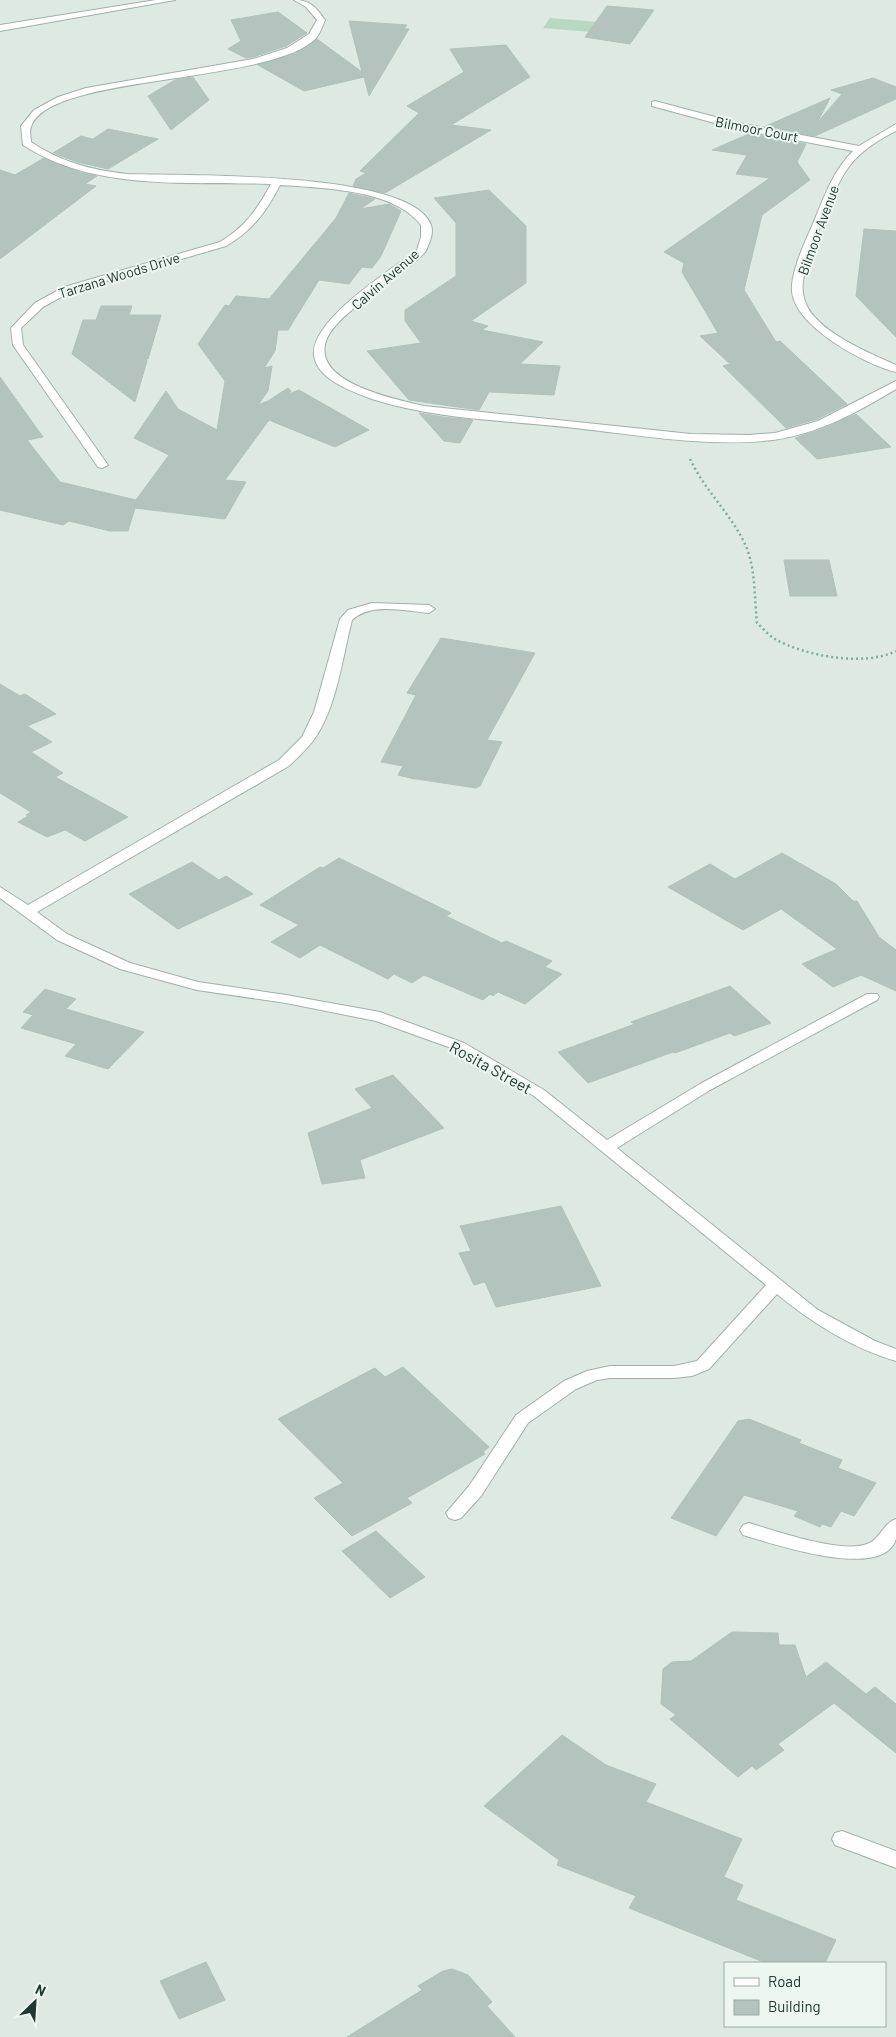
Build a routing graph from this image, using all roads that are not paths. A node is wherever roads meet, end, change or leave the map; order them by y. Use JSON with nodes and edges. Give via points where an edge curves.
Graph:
{"nodes":[{"id":1,"x":171,"y":0,"type":"edge"},
{"id":2,"x":298,"y":0,"type":"edge"},
{"id":3,"x":0,"y":28,"type":"edge"},
{"id":4,"x":655,"y":104,"type":"dead end"},
{"id":5,"x":896,"y":127,"type":"edge"},
{"id":6,"x":860,"y":149,"type":"junction"},
{"id":7,"x":276,"y":183,"type":"junction"},
{"id":8,"x":896,"y":369,"type":"edge"},
{"id":9,"x":896,"y":384,"type":"edge"},
{"id":10,"x":102,"y":465,"type":"dead end"},
{"id":11,"x":428,"y":609,"type":"dead end"},
{"id":12,"x":0,"y":891,"type":"edge"},
{"id":13,"x":28,"y":911,"type":"junction"},
{"id":14,"x":872,"y":997,"type":"dead end"},
{"id":15,"x":606,"y":1148,"type":"junction"},
{"id":16,"x":776,"y":1285,"type":"junction"},
{"id":17,"x":896,"y":1355,"type":"edge"},
{"id":18,"x":455,"y":1514,"type":"dead end"},
{"id":19,"x":896,"y":1526,"type":"edge"},
{"id":20,"x":749,"y":1530,"type":"dead end"},
{"id":21,"x":842,"y":1839,"type":"dead end"},
{"id":22,"x":896,"y":1860,"type":"edge"}],
"edges":[{"from":1,"to":3,"type":"street"},
{"from":2,"to":7,"type":"street","name":"Calvin Avenue","via":[[309,4],[321,20],[313,36],[290,50],[254,61],[89,90],[61,99],[37,112],[26,126],[26,143],[42,154],[51,160],[96,173]]},
{"from":4,"to":6,"type":"street","name":"Bilmoor Court","via":[[733,125]]},
{"from":5,"to":6,"type":"street","name":"Bilmoor Avenue"},
{"from":6,"to":8,"type":"street","name":"Bilmoor Avenue","via":[[838,175],[800,273],[797,292],[805,311],[827,333],[854,351]]},
{"from":7,"to":9,"type":"street","name":"Calvin Avenue","via":[[347,188],[390,198],[415,211],[426,224],[421,251],[334,322],[321,341],[320,358],[332,376],[354,389],[384,400],[424,409],[733,439],[781,436],[824,425],[856,410]]},
{"from":7,"to":10,"type":"street","name":"Tarzana Woods Drive","via":[[257,220],[223,244],[68,289],[40,303],[16,328],[18,345]]},
{"from":11,"to":13,"type":"street","via":[[363,606],[350,613],[322,707],[308,737],[294,754],[267,773]]},
{"from":12,"to":13,"type":"street","name":"Rosita Street"},
{"from":13,"to":15,"type":"street","name":"Rosita Street","via":[[62,937],[124,966],[197,986],[380,1017],[459,1046],[539,1093]]},
{"from":14,"to":15,"type":"street","via":[[705,1087]]},
{"from":15,"to":16,"type":"street","name":"Rosita Street"},
{"from":16,"to":17,"type":"street","name":"Rosita Street","via":[[812,1314],[869,1345]]},
{"from":16,"to":18,"type":"street","via":[[703,1365],[674,1372],[593,1375],[570,1385],[522,1419],[475,1491]]},
{"from":19,"to":20,"type":"street","via":[[876,1548],[862,1553],[815,1548]]},
{"from":21,"to":22,"type":"street"}]}
